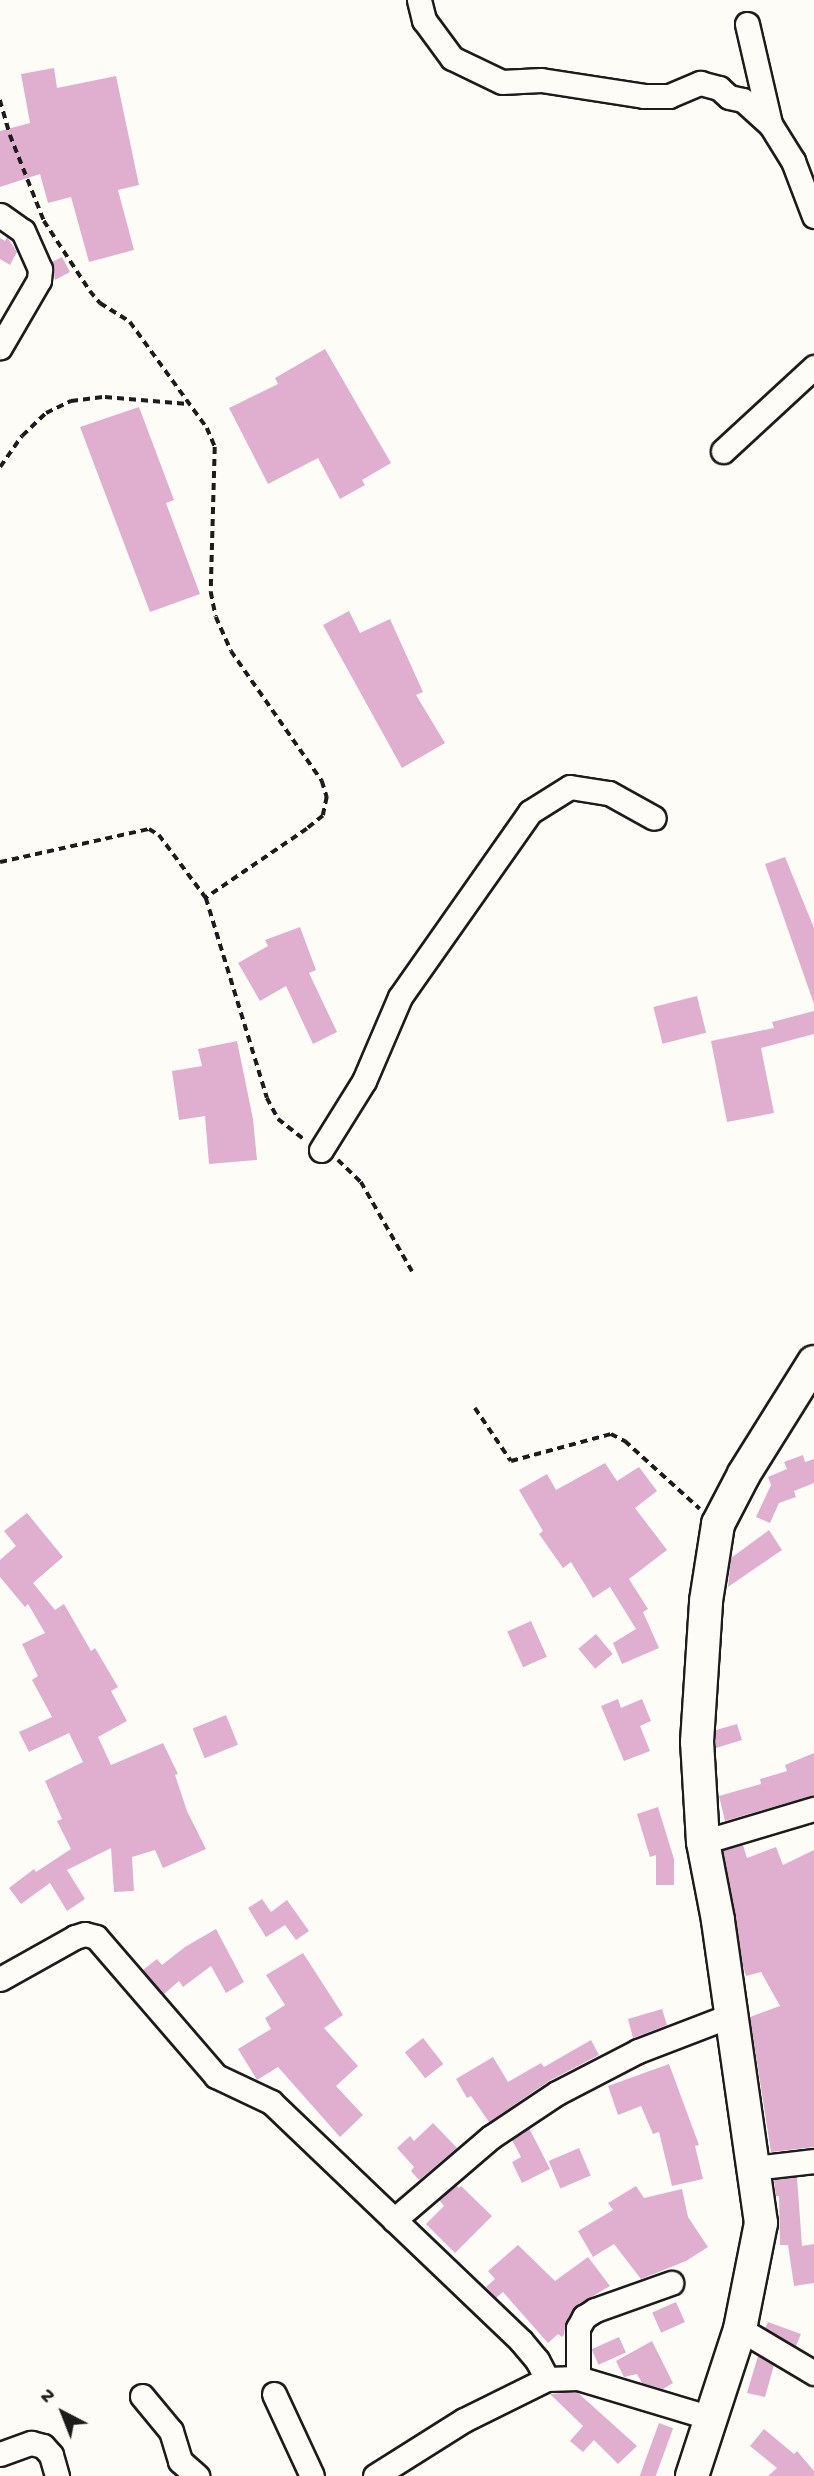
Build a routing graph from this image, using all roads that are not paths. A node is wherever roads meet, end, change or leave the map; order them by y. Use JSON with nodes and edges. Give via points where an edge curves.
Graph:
{"nodes":[{"id":1,"x":419,"y":0,"type":"edge"},
{"id":2,"x":747,"y":24,"type":"dead end"},
{"id":3,"x":770,"y":124,"type":"junction"},
{"id":4,"x":0,"y":215,"type":"edge"},
{"id":5,"x":814,"y":216,"type":"edge"},
{"id":6,"x":9,"y":311,"type":"edge"},
{"id":7,"x":0,"y":346,"type":"edge"},
{"id":8,"x":814,"y":367,"type":"edge"},
{"id":9,"x":723,"y":451,"type":"dead end"},
{"id":10,"x":654,"y":818,"type":"dead end"},
{"id":11,"x":321,"y":1150,"type":"road end"},
{"id":12,"x":814,"y":1362,"type":"edge"},
{"id":13,"x":814,"y":1809,"type":"edge"},
{"id":14,"x":703,"y":1842,"type":"junction"},
{"id":15,"x":0,"y":1979,"type":"edge"},
{"id":16,"x":729,"y":2016,"type":"junction"},
{"id":17,"x":814,"y":2161,"type":"edge"},
{"id":18,"x":753,"y":2168,"type":"junction"},
{"id":19,"x":394,"y":2220,"type":"junction"},
{"id":20,"x":671,"y":2283,"type":"dead end"},
{"id":21,"x":740,"y":2329,"type":"junction"},
{"id":22,"x":814,"y":2373,"type":"edge"},
{"id":23,"x":579,"y":2378,"type":"junction"},
{"id":24,"x":547,"y":2379,"type":"junction"},
{"id":25,"x":274,"y":2393,"type":"dead end"},
{"id":26,"x":142,"y":2396,"type":"dead end"},
{"id":27,"x":697,"y":2414,"type":"junction"},
{"id":28,"x":0,"y":2454,"type":"edge"},
{"id":29,"x":57,"y":2476,"type":"edge"},
{"id":30,"x":197,"y":2476,"type":"edge"},
{"id":31,"x":312,"y":2476,"type":"edge"},
{"id":32,"x":375,"y":2476,"type":"edge"},
{"id":33,"x":692,"y":2476,"type":"edge"}],
"edges":[{"from":1,"to":3,"type":"street","via":[[424,20],[452,58],[502,82],[541,80],[644,96],[669,96],[700,83],[743,100]]},
{"from":2,"to":3,"type":"street"},
{"from":3,"to":5,"type":"street","via":[[793,161]]},
{"from":4,"to":6,"type":"street","via":[[23,231],[40,269],[39,280]]},
{"from":6,"to":7,"type":"street"},
{"from":8,"to":9,"type":"street"},
{"from":10,"to":11,"type":"street","via":[[609,793],[570,787],[530,811],[400,997],[364,1081]]},
{"from":12,"to":14,"type":"street","via":[[718,1524],[706,1601],[697,1742]]},
{"from":13,"to":14,"type":"street"},
{"from":14,"to":16,"type":"street"},
{"from":15,"to":19,"type":"street","via":[[75,1937],[96,1937],[216,2076],[271,2102]]},
{"from":16,"to":18,"type":"street"},
{"from":16,"to":19,"type":"street","via":[[638,2052],[557,2093],[491,2137]]},
{"from":17,"to":18,"type":"street"},
{"from":18,"to":21,"type":"street","via":[[761,2223]]},
{"from":19,"to":24,"type":"street","via":[[521,2341]]},
{"from":20,"to":23,"type":"street","via":[[584,2317],[578,2328]]},
{"from":21,"to":22,"type":"street"},
{"from":21,"to":27,"type":"street"},
{"from":23,"to":24,"type":"street"},
{"from":23,"to":27,"type":"street"},
{"from":24,"to":32,"type":"street","via":[[464,2420]]},
{"from":25,"to":31,"type":"street"},
{"from":26,"to":30,"type":"street","via":[[171,2431],[180,2461]]},
{"from":27,"to":33,"type":"street"},
{"from":28,"to":29,"type":"street","via":[[31,2443],[43,2446]]}]}
